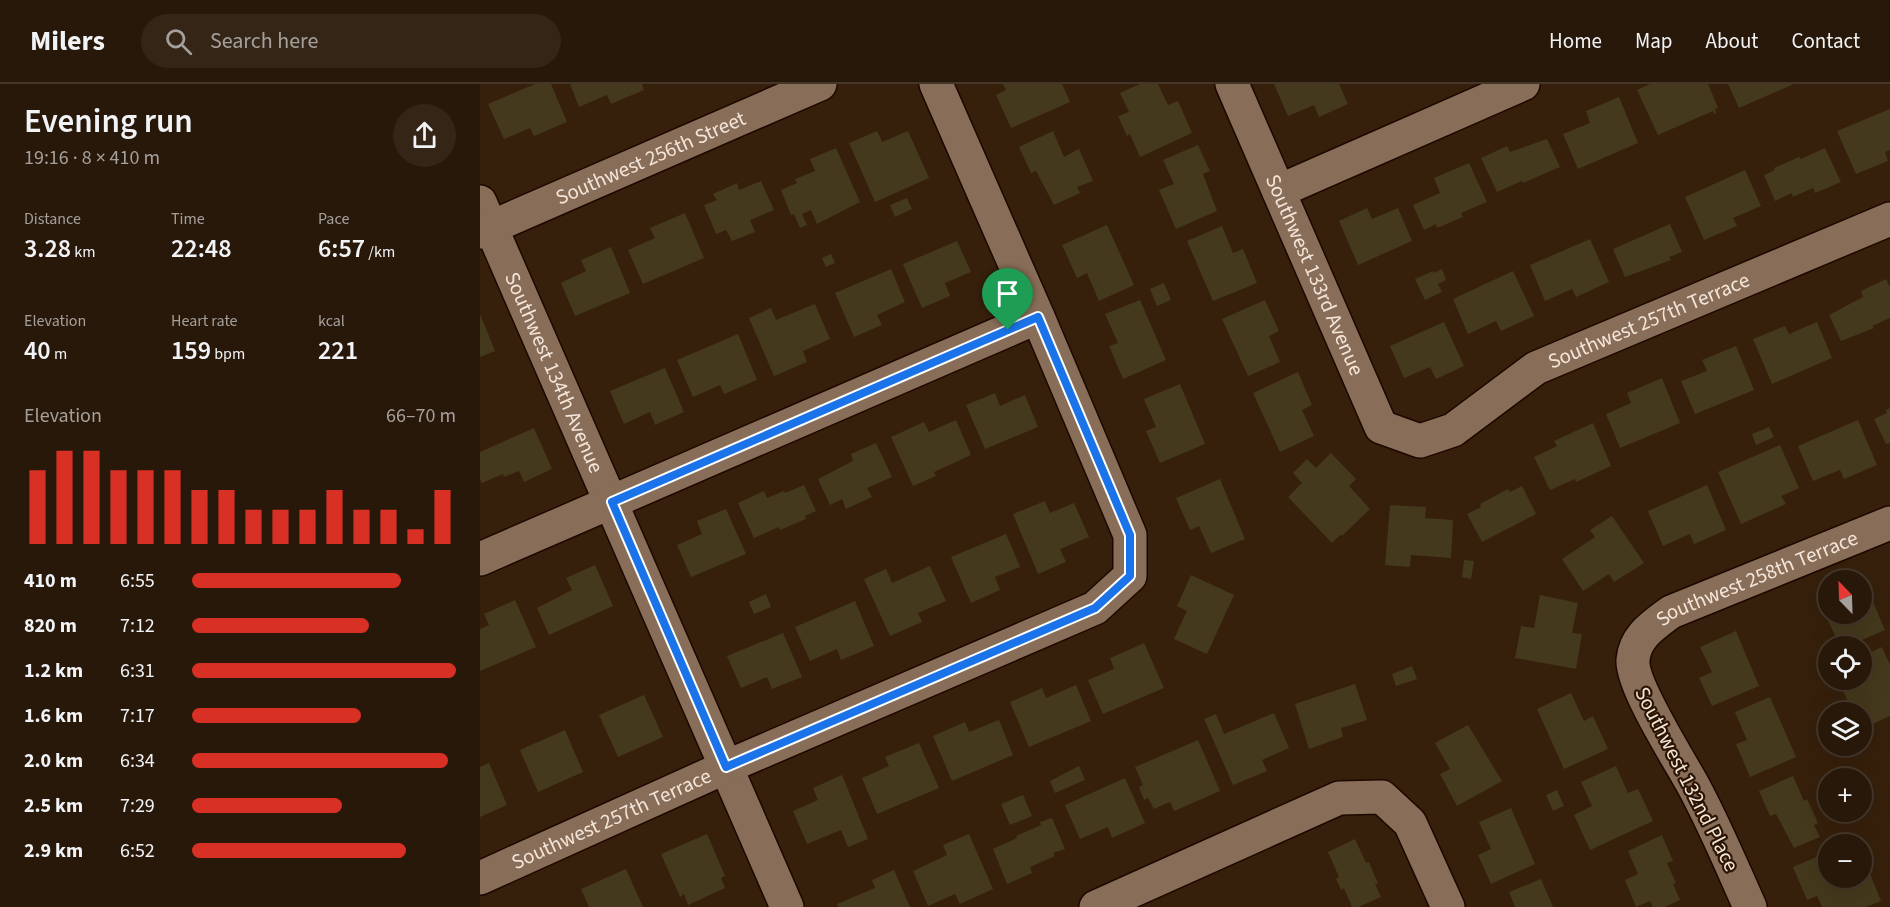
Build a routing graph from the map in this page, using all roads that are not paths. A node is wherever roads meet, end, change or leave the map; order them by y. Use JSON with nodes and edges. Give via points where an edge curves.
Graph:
{"nodes":[{"id":1,"x":820,"y":84,"type":"edge"},
{"id":2,"x":936,"y":84,"type":"edge"},
{"id":3,"x":1232,"y":84,"type":"edge"},
{"id":4,"x":1523,"y":84,"type":"edge"},
{"id":5,"x":1279,"y":191,"type":"junction"},
{"id":6,"x":1890,"y":219,"type":"edge"},
{"id":7,"x":484,"y":220,"type":"edge"},
{"id":8,"x":1038,"y":317,"type":"junction"},
{"id":9,"x":1420,"y":441,"type":"joint"},
{"id":10,"x":612,"y":502,"type":"junction"},
{"id":11,"x":1890,"y":523,"type":"edge"},
{"id":12,"x":480,"y":559,"type":"edge"},
{"id":13,"x":1635,"y":649,"type":"joint"},
{"id":14,"x":726,"y":767,"type":"junction"},
{"id":15,"x":480,"y":878,"type":"edge"},
{"id":16,"x":1133,"y":900,"type":"edge"},
{"id":17,"x":784,"y":906,"type":"edge"},
{"id":18,"x":1095,"y":907,"type":"edge"},
{"id":19,"x":1448,"y":907,"type":"edge"},
{"id":20,"x":1750,"y":907,"type":"edge"}],
"edges":[{"from":1,"to":7,"type":"street","name":"Southwest 256th Street"},
{"from":2,"to":8,"type":"street"},
{"from":3,"to":5,"type":"street","name":"Southwest 133rd Avenue"},
{"from":4,"to":5,"type":"street"},
{"from":5,"to":9,"type":"street","name":"Southwest 133rd Avenue","via":[[1380,427]]},
{"from":6,"to":9,"type":"street","name":"Southwest 257th Terrace","via":[[1536,368],[1453,430]]},
{"from":7,"to":10,"type":"street","name":"Southwest 134th Avenue"},
{"from":8,"to":10,"type":"street"},
{"from":8,"to":14,"type":"street","name":"Southwest 257th Terrace","via":[[1130,535],[1130,576],[1095,608]]},
{"from":10,"to":12,"type":"street"},
{"from":10,"to":14,"type":"street","name":"Southwest 134th Avenue"},
{"from":11,"to":13,"type":"street","name":"Southwest 258th Terrace","via":[[1671,612],[1644,633]]},
{"from":13,"to":20,"type":"street","name":"Southwest 132nd Place","via":[[1633,662],[1638,684],[1695,789]]},
{"from":14,"to":15,"type":"street","name":"Southwest 257th Terrace"},
{"from":14,"to":17,"type":"street","name":"Southwest 134th Avenue"},
{"from":16,"to":18,"type":"street"},
{"from":16,"to":19,"type":"street","via":[[1339,798],[1382,797],[1410,823]]}]}
